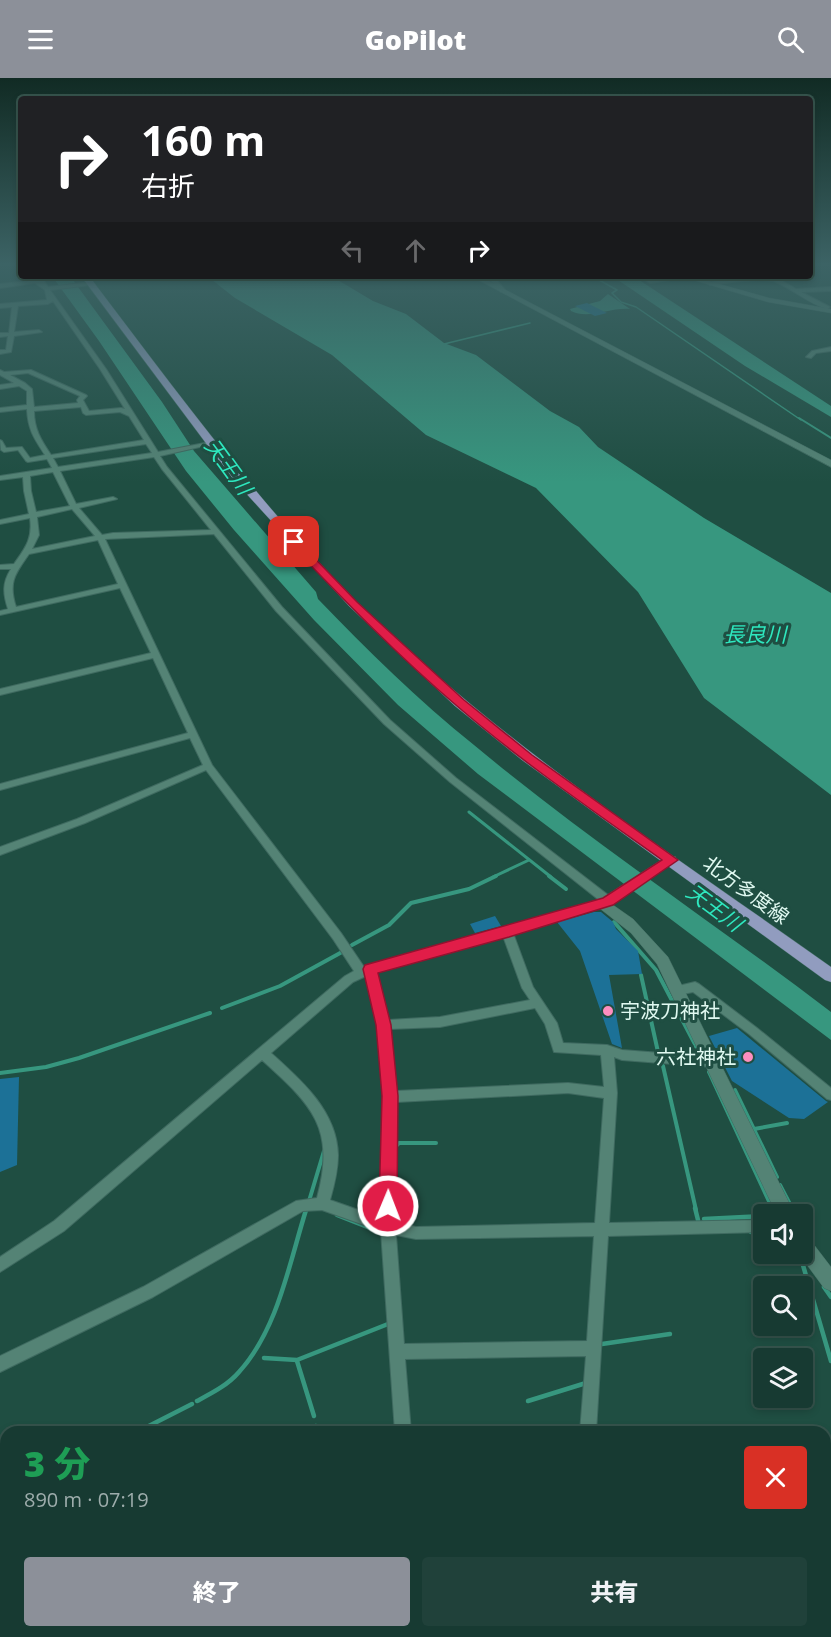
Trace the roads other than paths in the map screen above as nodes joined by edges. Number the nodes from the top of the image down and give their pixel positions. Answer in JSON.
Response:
{"nodes":[{"id":1,"x":9,"y":337,"type":"edge"},
{"id":2,"x":81,"y":337,"type":"edge"},
{"id":3,"x":127,"y":337,"type":"edge"},
{"id":4,"x":590,"y":337,"type":"edge"},
{"id":5,"x":831,"y":349,"type":"edge"},
{"id":6,"x":0,"y":352,"type":"edge"},
{"id":7,"x":809,"y":357,"type":"dead end"},
{"id":8,"x":2,"y":374,"type":"edge"},
{"id":9,"x":23,"y":384,"type":"junction"},
{"id":10,"x":0,"y":387,"type":"edge"},
{"id":11,"x":81,"y":405,"type":"junction"},
{"id":12,"x":31,"y":408,"type":"junction"},
{"id":13,"x":0,"y":410,"type":"edge"},
{"id":14,"x":132,"y":415,"type":"junction"},
{"id":15,"x":0,"y":442,"type":"edge"},
{"id":16,"x":147,"y":442,"type":"junction"},
{"id":17,"x":206,"y":445,"type":"junction"},
{"id":18,"x":159,"y":455,"type":"junction"},
{"id":19,"x":49,"y":456,"type":"junction"},
{"id":20,"x":831,"y":464,"type":"edge"},
{"id":21,"x":56,"y":470,"type":"junction"},
{"id":22,"x":27,"y":475,"type":"junction"},
{"id":23,"x":0,"y":478,"type":"edge"},
{"id":24,"x":113,"y":499,"type":"dead end"},
{"id":25,"x":74,"y":507,"type":"junction"},
{"id":26,"x":33,"y":515,"type":"junction"},
{"id":27,"x":0,"y":522,"type":"edge"},
{"id":28,"x":215,"y":532,"type":"junction"},
{"id":29,"x":100,"y":537,"type":"junction"},
{"id":30,"x":26,"y":552,"type":"junction"},
{"id":31,"x":15,"y":566,"type":"junction"},
{"id":32,"x":0,"y":567,"type":"edge"},
{"id":33,"x":123,"y":585,"type":"junction"},
{"id":34,"x":13,"y":610,"type":"junction"},
{"id":35,"x":0,"y":613,"type":"edge"},
{"id":36,"x":155,"y":655,"type":"junction"},
{"id":37,"x":0,"y":692,"type":"edge"},
{"id":38,"x":192,"y":735,"type":"junction"},
{"id":39,"x":208,"y":766,"type":"junction"},
{"id":40,"x":0,"y":787,"type":"edge"},
{"id":41,"x":0,"y":851,"type":"edge"},
{"id":42,"x":671,"y":860,"type":"junction"},
{"id":43,"x":609,"y":900,"type":"junction"},
{"id":44,"x":507,"y":932,"type":"junction"},
{"id":45,"x":366,"y":971,"type":"junction"},
{"id":46,"x":831,"y":976,"type":"edge"},
{"id":47,"x":678,"y":990,"type":"junction"},
{"id":48,"x":538,"y":1003,"type":"junction"},
{"id":49,"x":383,"y":1025,"type":"junction"},
{"id":50,"x":607,"y":1050,"type":"junction"},
{"id":51,"x":262,"y":1052,"type":"junction"},
{"id":52,"x":713,"y":1062,"type":"junction"},
{"id":53,"x":611,"y":1093,"type":"junction"},
{"id":54,"x":831,"y":1095,"type":"edge"},
{"id":55,"x":390,"y":1096,"type":"junction"},
{"id":56,"x":322,"y":1204,"type":"junction"},
{"id":57,"x":781,"y":1204,"type":"edge"},
{"id":58,"x":753,"y":1226,"type":"edge"},
{"id":59,"x":387,"y":1227,"type":"junction"},
{"id":60,"x":601,"y":1227,"type":"junction"},
{"id":61,"x":813,"y":1258,"type":"edge"},
{"id":62,"x":0,"y":1265,"type":"edge"},
{"id":63,"x":831,"y":1282,"type":"edge"},
{"id":64,"x":593,"y":1348,"type":"junction"},
{"id":65,"x":397,"y":1352,"type":"junction"},
{"id":66,"x":0,"y":1364,"type":"edge"},
{"id":67,"x":403,"y":1426,"type":"edge"},
{"id":68,"x":588,"y":1426,"type":"edge"}],
"edges":[{"from":1,"to":6,"type":"street"},
{"from":2,"to":14,"type":"street"},
{"from":3,"to":17,"type":"main road","name":"北方多度線"},
{"from":4,"to":20,"type":"main road"},
{"from":5,"to":7,"type":"street"},
{"from":8,"to":9,"type":"street"},
{"from":8,"to":11,"type":"street"},
{"from":9,"to":10,"type":"street"},
{"from":9,"to":12,"type":"street"},
{"from":11,"to":12,"type":"street"},
{"from":11,"to":14,"type":"street"},
{"from":12,"to":13,"type":"street"},
{"from":12,"to":19,"type":"street"},
{"from":14,"to":16,"type":"street"},
{"from":15,"to":19,"type":"street"},
{"from":16,"to":18,"type":"street"},
{"from":16,"to":19,"type":"street"},
{"from":17,"to":18,"type":"street"},
{"from":17,"to":42,"type":"main road","name":"北方多度線"},
{"from":18,"to":21,"type":"street"},
{"from":18,"to":28,"type":"street"},
{"from":19,"to":21,"type":"street"},
{"from":21,"to":22,"type":"street"},
{"from":21,"to":25,"type":"street"},
{"from":22,"to":23,"type":"street"},
{"from":22,"to":26,"type":"street"},
{"from":24,"to":25,"type":"street"},
{"from":25,"to":26,"type":"street"},
{"from":25,"to":29,"type":"street"},
{"from":26,"to":27,"type":"street"},
{"from":26,"to":30,"type":"street"},
{"from":28,"to":29,"type":"street"},
{"from":28,"to":43,"type":"street"},
{"from":29,"to":30,"type":"street"},
{"from":29,"to":33,"type":"street"},
{"from":30,"to":31,"type":"street"},
{"from":31,"to":32,"type":"street"},
{"from":31,"to":34,"type":"street"},
{"from":33,"to":34,"type":"street"},
{"from":33,"to":36,"type":"street"},
{"from":34,"to":35,"type":"street"},
{"from":36,"to":37,"type":"street"},
{"from":36,"to":38,"type":"street"},
{"from":38,"to":39,"type":"street"},
{"from":38,"to":40,"type":"street"},
{"from":39,"to":41,"type":"street"},
{"from":39,"to":45,"type":"street"},
{"from":42,"to":43,"type":"street"},
{"from":42,"to":46,"type":"main road","name":"北方多度線"},
{"from":43,"to":44,"type":"street"},
{"from":43,"to":47,"type":"main road"},
{"from":44,"to":45,"type":"street"},
{"from":44,"to":48,"type":"street"},
{"from":45,"to":49,"type":"street"},
{"from":45,"to":51,"type":"street"},
{"from":47,"to":52,"type":"main road"},
{"from":47,"to":54,"type":"street"},
{"from":48,"to":49,"type":"street"},
{"from":48,"to":50,"type":"street"},
{"from":49,"to":55,"type":"street"},
{"from":50,"to":52,"type":"street"},
{"from":50,"to":53,"type":"street"},
{"from":51,"to":56,"type":"street"},
{"from":51,"to":62,"type":"street"},
{"from":52,"to":57,"type":"main road"},
{"from":53,"to":55,"type":"street"},
{"from":53,"to":60,"type":"street"},
{"from":55,"to":59,"type":"street"},
{"from":56,"to":59,"type":"street"},
{"from":56,"to":66,"type":"street"},
{"from":58,"to":60,"type":"street"},
{"from":59,"to":60,"type":"street"},
{"from":59,"to":65,"type":"street"},
{"from":60,"to":64,"type":"street"},
{"from":61,"to":63,"type":"main road"},
{"from":64,"to":65,"type":"street"},
{"from":64,"to":68,"type":"street"},
{"from":65,"to":67,"type":"street"}]}
